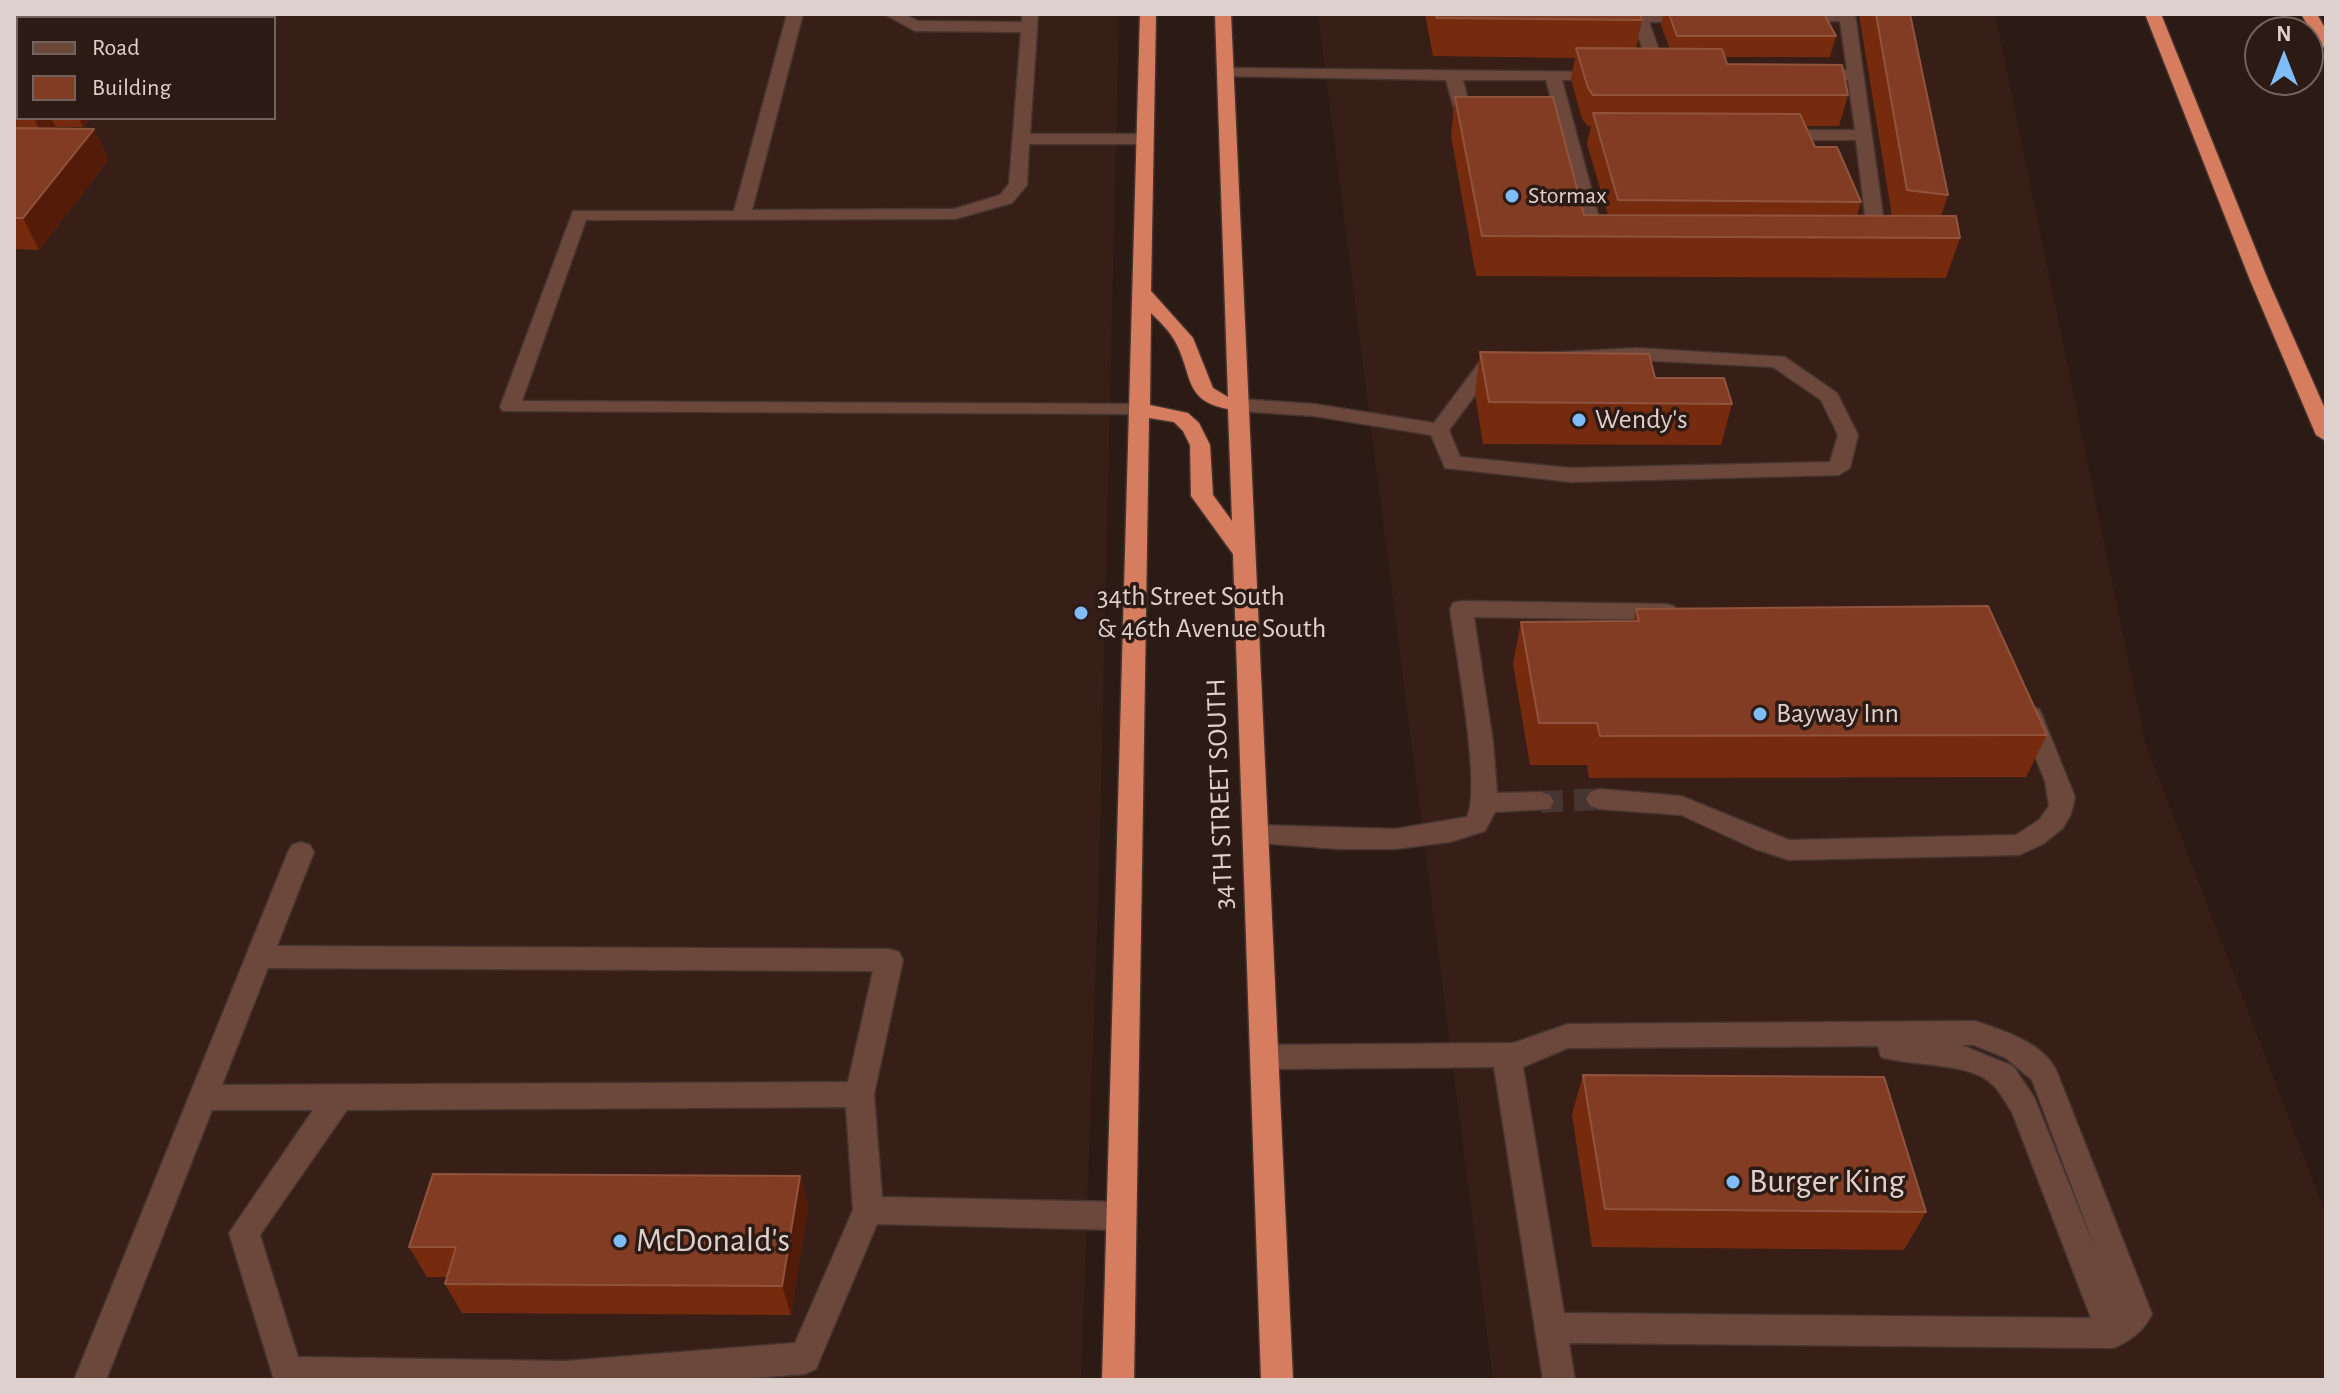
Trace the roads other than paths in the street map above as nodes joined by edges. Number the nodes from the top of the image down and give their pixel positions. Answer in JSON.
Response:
{"nodes":[{"id":1,"x":795,"y":14,"type":"edge"},
{"id":2,"x":892,"y":14,"type":"edge"},
{"id":3,"x":1148,"y":14,"type":"edge"},
{"id":4,"x":1223,"y":14,"type":"edge"},
{"id":5,"x":2153,"y":14,"type":"edge"},
{"id":6,"x":2309,"y":14,"type":"edge"},
{"id":7,"x":1847,"y":15,"type":"edge"},
{"id":8,"x":1639,"y":16,"type":"edge"},
{"id":9,"x":1703,"y":17,"type":"edge"},
{"id":10,"x":1783,"y":17,"type":"edge"},
{"id":11,"x":1029,"y":21,"type":"edge"},
{"id":12,"x":2326,"y":43,"type":"edge"},
{"id":13,"x":1226,"y":73,"type":"junction"},
{"id":14,"x":1453,"y":75,"type":"junction"},
{"id":15,"x":1553,"y":75,"type":"junction"},
{"id":16,"x":1614,"y":75,"type":"edge"},
{"id":17,"x":1660,"y":75,"type":"edge"},
{"id":18,"x":1795,"y":75,"type":"edge"},
{"id":19,"x":1856,"y":75,"type":"junction"},
{"id":20,"x":1466,"y":123,"type":"edge"},
{"id":21,"x":1755,"y":135,"type":"edge"},
{"id":22,"x":1864,"y":135,"type":"junction"},
{"id":23,"x":1021,"y":139,"type":"junction"},
{"id":24,"x":1145,"y":139,"type":"junction"},
{"id":25,"x":742,"y":216,"type":"junction"},
{"id":26,"x":1612,"y":244,"type":"edge"},
{"id":27,"x":1863,"y":244,"type":"edge"},
{"id":28,"x":1141,"y":291,"type":"junction"},
{"id":29,"x":1239,"y":405,"type":"junction"},
{"id":30,"x":1139,"y":410,"type":"junction"},
{"id":31,"x":1439,"y":430,"type":"junction"},
{"id":32,"x":2326,"y":435,"type":"edge"},
{"id":33,"x":1245,"y":554,"type":"junction"},
{"id":34,"x":1682,"y":612,"type":"edge"},
{"id":35,"x":2022,"y":693,"type":"edge"},
{"id":36,"x":1599,"y":799,"type":"tunnel mouth"},
{"id":37,"x":1541,"y":802,"type":"tunnel mouth"},
{"id":38,"x":1484,"y":803,"type":"junction"},
{"id":39,"x":1256,"y":835,"type":"junction"},
{"id":40,"x":301,"y":852,"type":"dead end"},
{"id":41,"x":259,"y":957,"type":"junction"},
{"id":42,"x":1265,"y":1057,"type":"junction"},
{"id":43,"x":1507,"y":1057,"type":"junction"},
{"id":44,"x":860,"y":1094,"type":"junction"},
{"id":45,"x":339,"y":1097,"type":"junction"},
{"id":46,"x":202,"y":1098,"type":"junction"},
{"id":47,"x":868,"y":1210,"type":"junction"},
{"id":48,"x":1121,"y":1216,"type":"junction"},
{"id":49,"x":1551,"y":1328,"type":"junction"},
{"id":50,"x":90,"y":1380,"type":"edge"},
{"id":51,"x":1118,"y":1380,"type":"edge"},
{"id":52,"x":1277,"y":1380,"type":"edge"},
{"id":53,"x":1559,"y":1380,"type":"edge"}],
"edges":[{"from":1,"to":25,"type":"lane"},
{"from":2,"to":11,"type":"lane"},
{"from":3,"to":24,"type":"highway"},
{"from":4,"to":13,"type":"highway","name":"34TH STREET SOUTH"},
{"from":5,"to":32,"type":"highway"},
{"from":6,"to":12,"type":"highway"},
{"from":7,"to":10,"type":"lane"},
{"from":7,"to":19,"type":"lane"},
{"from":8,"to":9,"type":"lane"},
{"from":8,"to":17,"type":"lane"},
{"from":11,"to":23,"type":"lane"},
{"from":13,"to":14,"type":"lane"},
{"from":13,"to":29,"type":"highway","name":"34TH STREET SOUTH"},
{"from":14,"to":15,"type":"lane"},
{"from":14,"to":20,"type":"lane"},
{"from":15,"to":16,"type":"lane"},
{"from":15,"to":26,"type":"lane"},
{"from":18,"to":19,"type":"lane"},
{"from":19,"to":22,"type":"lane"},
{"from":21,"to":22,"type":"lane"},
{"from":22,"to":27,"type":"lane"},
{"from":23,"to":24,"type":"lane"},
{"from":23,"to":25,"type":"lane"},
{"from":24,"to":28,"type":"highway"},
{"from":25,"to":30,"type":"lane"},
{"from":28,"to":29,"type":"highway"},
{"from":28,"to":30,"type":"highway"},
{"from":29,"to":31,"type":"lane"},
{"from":29,"to":33,"type":"highway","name":"34TH STREET SOUTH"},
{"from":30,"to":33,"type":"highway"},
{"from":30,"to":48,"type":"highway"},
{"from":31,"to":31,"type":"lane"},
{"from":33,"to":39,"type":"highway","name":"34TH STREET SOUTH"},
{"from":34,"to":38,"type":"lane"},
{"from":35,"to":36,"type":"lane"},
{"from":37,"to":38,"type":"lane"},
{"from":38,"to":39,"type":"lane"},
{"from":39,"to":42,"type":"highway","name":"34TH STREET SOUTH"},
{"from":40,"to":41,"type":"lane"},
{"from":41,"to":44,"type":"lane"},
{"from":41,"to":46,"type":"lane"},
{"from":42,"to":43,"type":"lane"},
{"from":42,"to":52,"type":"highway","name":"34TH STREET SOUTH"},
{"from":43,"to":49,"type":"lane"},
{"from":43,"to":49,"type":"lane"},
{"from":44,"to":45,"type":"lane"},
{"from":44,"to":47,"type":"lane"},
{"from":45,"to":46,"type":"lane"},
{"from":45,"to":47,"type":"lane"},
{"from":46,"to":50,"type":"lane"},
{"from":47,"to":48,"type":"lane"},
{"from":48,"to":51,"type":"highway"},
{"from":49,"to":53,"type":"lane"}]}
